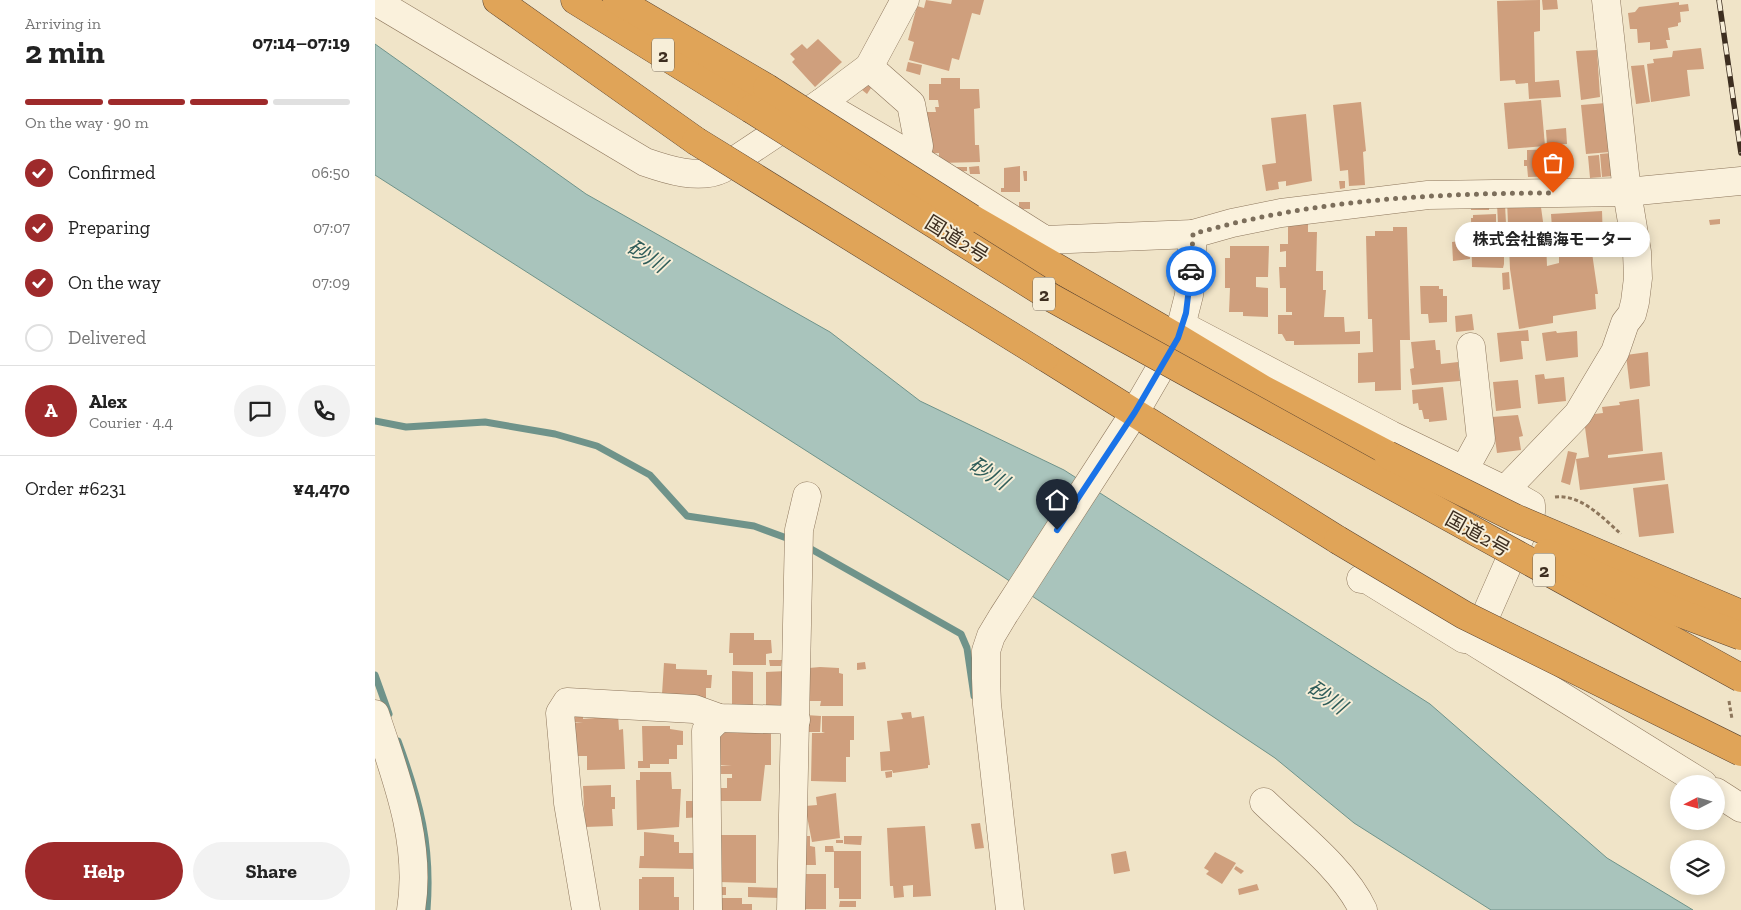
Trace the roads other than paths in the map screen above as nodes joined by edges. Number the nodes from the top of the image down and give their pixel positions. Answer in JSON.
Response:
{"nodes":[{"id":1,"x":375,"y":0,"type":"edge"},
{"id":2,"x":497,"y":0,"type":"edge"},
{"id":3,"x":575,"y":0,"type":"edge"},
{"id":4,"x":617,"y":0,"type":"edge"},
{"id":5,"x":905,"y":0,"type":"edge"},
{"id":6,"x":1606,"y":0,"type":"edge"},
{"id":7,"x":869,"y":67,"type":"junction"},
{"id":8,"x":759,"y":99,"type":"junction"},
{"id":9,"x":821,"y":103,"type":"junction"},
{"id":10,"x":912,"y":156,"type":"junction"},
{"id":11,"x":1741,"y":181,"type":"edge"},
{"id":12,"x":1627,"y":192,"type":"junction"},
{"id":13,"x":1193,"y":234,"type":"junction"},
{"id":14,"x":1181,"y":332,"type":"junction"},
{"id":15,"x":1471,"y":347,"type":"dead end"},
{"id":16,"x":1135,"y":412,"type":"junction"},
{"id":17,"x":1347,"y":462,"type":"junction"},
{"id":18,"x":1464,"y":470,"type":"junction"},
{"id":19,"x":1505,"y":490,"type":"junction"},
{"id":20,"x":807,"y":496,"type":"dead end"},
{"id":21,"x":1361,"y":579,"type":"dead end"},
{"id":22,"x":1677,"y":612,"type":"junction"},
{"id":23,"x":1741,"y":614,"type":"edge"},
{"id":24,"x":1741,"y":636,"type":"edge"},
{"id":25,"x":1471,"y":640,"type":"junction"},
{"id":26,"x":1741,"y":644,"type":"edge"},
{"id":27,"x":1741,"y":678,"type":"edge"},
{"id":28,"x":375,"y":714,"type":"edge"},
{"id":29,"x":719,"y":718,"type":"junction"},
{"id":30,"x":796,"y":720,"type":"junction"},
{"id":31,"x":1741,"y":752,"type":"edge"},
{"id":32,"x":1688,"y":775,"type":"edge"},
{"id":33,"x":1725,"y":798,"type":"edge"},
{"id":34,"x":1264,"y":802,"type":"dead end"},
{"id":35,"x":1741,"y":808,"type":"edge"},
{"id":36,"x":411,"y":910,"type":"edge"},
{"id":37,"x":586,"y":910,"type":"edge"},
{"id":38,"x":708,"y":910,"type":"edge"},
{"id":39,"x":791,"y":910,"type":"edge"},
{"id":40,"x":1010,"y":910,"type":"edge"},
{"id":41,"x":1363,"y":910,"type":"edge"}],
"edges":[{"from":1,"to":9,"type":"street"},
{"from":2,"to":16,"type":"highway","bridge":true},
{"from":3,"to":8,"type":"highway","name":"国道2号","number":"2"},
{"from":4,"to":8,"type":"highway"},
{"from":5,"to":7,"type":"street"},
{"from":6,"to":12,"type":"street"},
{"from":7,"to":9,"type":"street"},
{"from":7,"to":10,"type":"street"},
{"from":8,"to":14,"type":"highway","bridge":true},
{"from":8,"to":17,"type":"highway","name":"国道2号","number":"2","bridge":true},
{"from":9,"to":10,"type":"street"},
{"from":10,"to":13,"type":"street"},
{"from":11,"to":12,"type":"street"},
{"from":12,"to":13,"type":"street"},
{"from":12,"to":19,"type":"street"},
{"from":13,"to":14,"type":"street"},
{"from":14,"to":16,"type":"street"},
{"from":14,"to":18,"type":"street"},
{"from":14,"to":23,"type":"highway","bridge":true},
{"from":15,"to":18,"type":"street"},
{"from":16,"to":31,"type":"highway","bridge":true},
{"from":16,"to":40,"type":"street"},
{"from":17,"to":22,"type":"highway","name":"国道2号","number":"2","bridge":true},
{"from":17,"to":27,"type":"highway","name":"国道2号","number":"2","bridge":true},
{"from":18,"to":19,"type":"street"},
{"from":19,"to":25,"type":"street"},
{"from":20,"to":30,"type":"street"},
{"from":21,"to":25,"type":"street"},
{"from":22,"to":24,"type":"highway","name":"国道2号","number":"2","bridge":true},
{"from":22,"to":26,"type":"highway","bridge":true},
{"from":25,"to":32,"type":"street"},
{"from":28,"to":36,"type":"street"},
{"from":29,"to":30,"type":"street"},
{"from":29,"to":37,"type":"street"},
{"from":29,"to":38,"type":"street"},
{"from":30,"to":39,"type":"street"},
{"from":33,"to":35,"type":"street"},
{"from":34,"to":41,"type":"street"}]}
